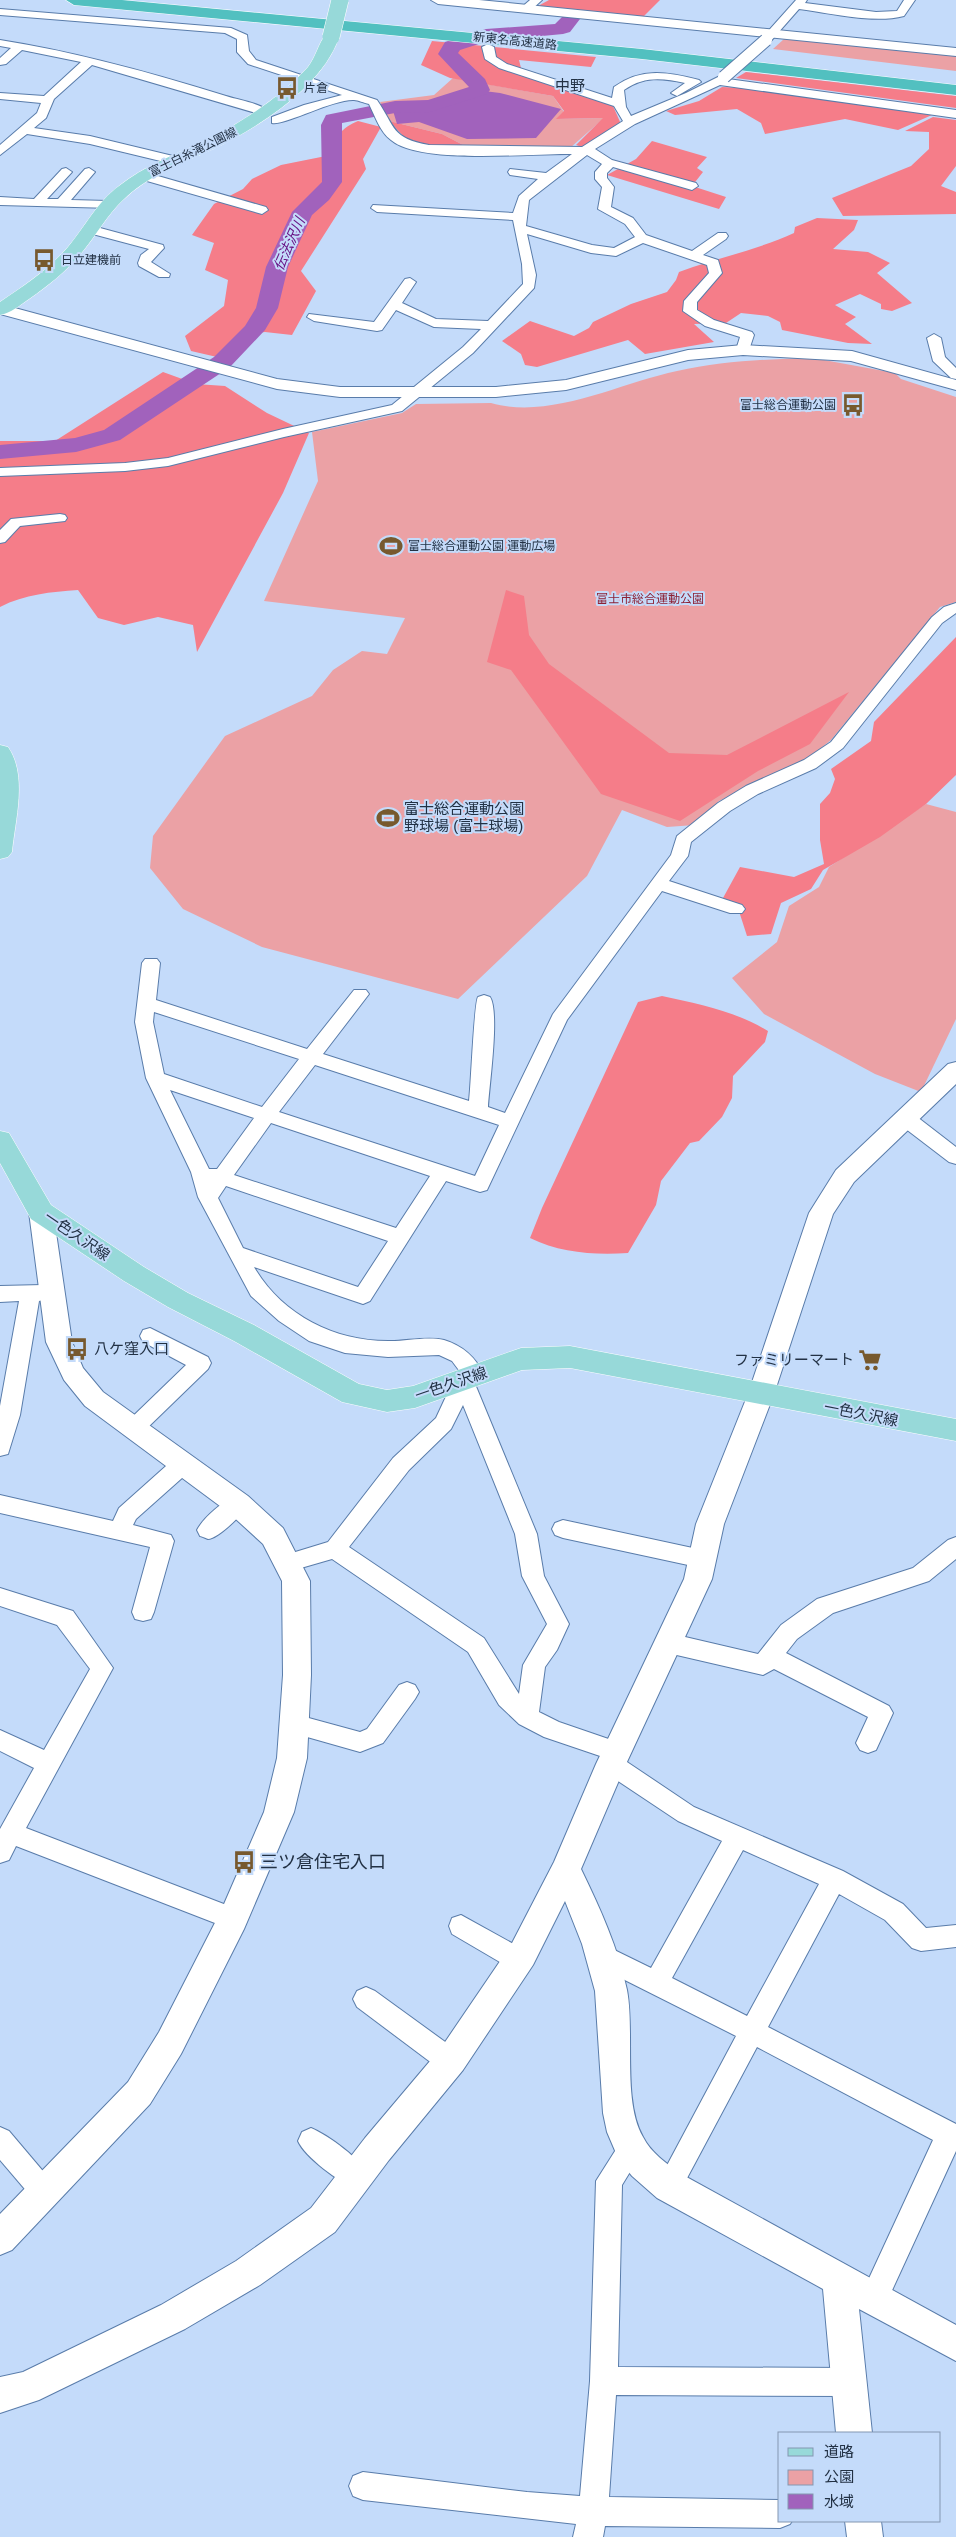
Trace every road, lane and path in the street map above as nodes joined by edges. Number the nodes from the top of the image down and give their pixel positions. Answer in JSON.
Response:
{"nodes":[{"id":1,"x":74,"y":0,"type":"edge"},
{"id":2,"x":208,"y":0,"type":"edge"},
{"id":3,"x":340,"y":0,"type":"edge"},
{"id":4,"x":438,"y":0,"type":"edge"},
{"id":5,"x":910,"y":0,"type":"edge"},
{"id":6,"x":800,"y":3,"type":"edge"},
{"id":7,"x":532,"y":4,"type":"edge"},
{"id":8,"x":0,"y":12,"type":"edge"},
{"id":9,"x":769,"y":38,"type":"junction"},
{"id":10,"x":0,"y":43,"type":"edge"},
{"id":11,"x":588,"y":43,"type":"junction"},
{"id":12,"x":20,"y":46,"type":"junction"},
{"id":13,"x":488,"y":47,"type":"dead end"},
{"id":14,"x":956,"y":52,"type":"edge"},
{"id":15,"x":89,"y":61,"type":"junction"},
{"id":16,"x":2,"y":62,"type":"dead end"},
{"id":17,"x":956,"y":78,"type":"edge"},
{"id":18,"x":721,"y":79,"type":"junction"},
{"id":19,"x":304,"y":80,"type":"junction"},
{"id":20,"x":956,"y":90,"type":"edge"},
{"id":21,"x":0,"y":96,"type":"edge"},
{"id":22,"x":356,"y":96,"type":"junction"},
{"id":23,"x":670,"y":97,"type":"dead end"},
{"id":24,"x":48,"y":100,"type":"junction"},
{"id":25,"x":618,"y":104,"type":"junction"},
{"id":26,"x":956,"y":114,"type":"edge"},
{"id":27,"x":269,"y":116,"type":"junction"},
{"id":28,"x":630,"y":122,"type":"junction"},
{"id":29,"x":6,"y":130,"type":"dead end"},
{"id":30,"x":21,"y":132,"type":"junction"},
{"id":31,"x":0,"y":151,"type":"edge"},
{"id":32,"x":588,"y":151,"type":"junction"},
{"id":33,"x":173,"y":160,"type":"junction"},
{"id":34,"x":607,"y":162,"type":"junction"},
{"id":35,"x":657,"y":165,"type":"dead end"},
{"id":36,"x":66,"y":172,"type":"dead end"},
{"id":37,"x":89,"y":172,"type":"dead end"},
{"id":38,"x":514,"y":172,"type":"dead end"},
{"id":39,"x":647,"y":174,"type":"junction"},
{"id":40,"x":144,"y":176,"type":"junction"},
{"id":41,"x":548,"y":177,"type":"junction"},
{"id":42,"x":692,"y":186,"type":"dead end"},
{"id":43,"x":0,"y":201,"type":"edge"},
{"id":44,"x":38,"y":201,"type":"junction"},
{"id":45,"x":62,"y":202,"type":"junction"},
{"id":46,"x":108,"y":205,"type":"junction"},
{"id":47,"x":377,"y":208,"type":"dead end"},
{"id":48,"x":262,"y":210,"type":"dead end"},
{"id":49,"x":520,"y":222,"type":"junction"},
{"id":50,"x":89,"y":230,"type":"junction"},
{"id":51,"x":722,"y":236,"type":"dead end"},
{"id":52,"x":642,"y":238,"type":"junction"},
{"id":53,"x":694,"y":256,"type":"junction"},
{"id":54,"x":164,"y":274,"type":"dead end"},
{"id":55,"x":410,"y":282,"type":"dead end"},
{"id":56,"x":394,"y":304,"type":"junction"},
{"id":57,"x":0,"y":309,"type":"edge"},
{"id":58,"x":314,"y":317,"type":"dead end"},
{"id":59,"x":492,"y":326,"type":"junction"},
{"id":60,"x":934,"y":338,"type":"dead end"},
{"id":61,"x":743,"y":350,"type":"junction"},
{"id":62,"x":956,"y":375,"type":"edge"},
{"id":63,"x":956,"y":385,"type":"edge"},
{"id":64,"x":415,"y":393,"type":"junction"},
{"id":65,"x":0,"y":472,"type":"edge"},
{"id":66,"x":60,"y":518,"type":"dead end"},
{"id":67,"x":0,"y":539,"type":"edge"},
{"id":68,"x":956,"y":608,"type":"edge"},
{"id":69,"x":2,"y":766,"type":"edge"},
{"id":70,"x":0,"y":852,"type":"edge"},
{"id":71,"x":659,"y":884,"type":"junction"},
{"id":72,"x":736,"y":909,"type":"dead end"},
{"id":73,"x":151,"y":962,"type":"dead end"},
{"id":74,"x":360,"y":994,"type":"dead end"},
{"id":75,"x":484,"y":1002,"type":"dead end"},
{"id":76,"x":146,"y":1003,"type":"junction"},
{"id":77,"x":312,"y":1057,"type":"junction"},
{"id":78,"x":956,"y":1070,"type":"edge"},
{"id":79,"x":155,"y":1078,"type":"junction"},
{"id":80,"x":478,"y":1111,"type":"junction"},
{"id":81,"x":267,"y":1114,"type":"junction"},
{"id":82,"x":905,"y":1118,"type":"junction"},
{"id":83,"x":509,"y":1120,"type":"junction"},
{"id":84,"x":0,"y":1140,"type":"edge"},
{"id":85,"x":956,"y":1156,"type":"edge"},
{"id":86,"x":201,"y":1172,"type":"junction"},
{"id":87,"x":442,"y":1172,"type":"junction"},
{"id":88,"x":224,"y":1177,"type":"junction"},
{"id":89,"x":208,"y":1197,"type":"junction"},
{"id":90,"x":41,"y":1212,"type":"junction"},
{"id":91,"x":399,"y":1237,"type":"junction"},
{"id":92,"x":236,"y":1253,"type":"junction"},
{"id":93,"x":41,"y":1293,"type":"junction"},
{"id":94,"x":0,"y":1294,"type":"edge"},
{"id":95,"x":150,"y":1336,"type":"dead end"},
{"id":96,"x":469,"y":1378,"type":"junction"},
{"id":97,"x":761,"y":1394,"type":"junction"},
{"id":98,"x":135,"y":1427,"type":"junction"},
{"id":99,"x":956,"y":1430,"type":"edge"},
{"id":100,"x":0,"y":1448,"type":"edge"},
{"id":101,"x":183,"y":1464,"type":"junction"},
{"id":102,"x":0,"y":1504,"type":"edge"},
{"id":103,"x":238,"y":1504,"type":"junction"},
{"id":104,"x":563,"y":1529,"type":"dead end"},
{"id":105,"x":208,"y":1530,"type":"dead end"},
{"id":106,"x":120,"y":1532,"type":"junction"},
{"id":107,"x":956,"y":1546,"type":"edge"},
{"id":108,"x":335,"y":1549,"type":"junction"},
{"id":109,"x":702,"y":1559,"type":"junction"},
{"id":110,"x":287,"y":1563,"type":"junction"},
{"id":111,"x":0,"y":1597,"type":"edge"},
{"id":112,"x":143,"y":1612,"type":"dead end"},
{"id":113,"x":668,"y":1643,"type":"junction"},
{"id":114,"x":771,"y":1656,"type":"junction"},
{"id":115,"x":407,"y":1692,"type":"dead end"},
{"id":116,"x":528,"y":1717,"type":"junction"},
{"id":117,"x":294,"y":1724,"type":"junction"},
{"id":118,"x":3,"y":1736,"type":"edge"},
{"id":119,"x":868,"y":1743,"type":"dead end"},
{"id":120,"x":614,"y":1758,"type":"junction"},
{"id":121,"x":48,"y":1763,"type":"junction"},
{"id":122,"x":738,"y":1836,"type":"junction"},
{"id":123,"x":5,"y":1842,"type":"edge"},
{"id":124,"x":566,"y":1869,"type":"junction"},
{"id":125,"x":834,"y":1879,"type":"junction"},
{"id":126,"x":233,"y":1919,"type":"junction"},
{"id":127,"x":461,"y":1926,"type":"dead end"},
{"id":128,"x":956,"y":1936,"type":"edge"},
{"id":129,"x":602,"y":1956,"type":"junction"},
{"id":130,"x":519,"y":1960,"type":"junction"},
{"id":131,"x":657,"y":1982,"type":"junction"},
{"id":132,"x":366,"y":1999,"type":"dead end"},
{"id":133,"x":752,"y":2031,"type":"junction"},
{"id":134,"x":450,"y":2061,"type":"junction"},
{"id":135,"x":953,"y":2137,"type":"edge"},
{"id":136,"x":0,"y":2140,"type":"edge"},
{"id":137,"x":310,"y":2141,"type":"dead end"},
{"id":138,"x":631,"y":2149,"type":"junction"},
{"id":139,"x":356,"y":2176,"type":"junction"},
{"id":140,"x":669,"y":2186,"type":"junction"},
{"id":141,"x":44,"y":2192,"type":"junction"},
{"id":142,"x":0,"y":2237,"type":"edge"},
{"id":143,"x":839,"y":2281,"type":"junction"},
{"id":144,"x":873,"y":2300,"type":"junction"},
{"id":145,"x":956,"y":2344,"type":"edge"},
{"id":146,"x":604,"y":2381,"type":"junction"},
{"id":147,"x":849,"y":2382,"type":"junction"},
{"id":148,"x":0,"y":2395,"type":"edge"},
{"id":149,"x":854,"y":2432,"type":"edge"},
{"id":150,"x":363,"y":2486,"type":"dead end"},
{"id":151,"x":778,"y":2514,"type":"edge"},
{"id":152,"x":863,"y":2522,"type":"edge"},
{"id":153,"x":590,"y":2524,"type":"edge"},
{"id":154,"x":864,"y":2537,"type":"edge"}],
"edges":[{"from":1,"to":11,"type":"highway","name":"新東名高速道路"},
{"from":2,"to":11,"type":"highway","name":"新東名高速道路"},
{"from":3,"to":19,"type":"main road","name":"富士白糸滝公園線","bridge":true},
{"from":4,"to":7,"type":"street"},
{"from":5,"to":6,"type":"street"},
{"from":6,"to":9,"type":"street"},
{"from":7,"to":9,"type":"street"},
{"from":8,"to":19,"type":"street"},
{"from":9,"to":14,"type":"street"},
{"from":9,"to":18,"type":"street","bridge":true},
{"from":10,"to":12,"type":"street"},
{"from":11,"to":17,"type":"highway","name":"新東名高速道路"},
{"from":11,"to":20,"type":"highway","name":"新東名高速道路"},
{"from":12,"to":15,"type":"street"},
{"from":12,"to":16,"type":"street"},
{"from":13,"to":25,"type":"street"},
{"from":15,"to":24,"type":"street"},
{"from":15,"to":27,"type":"street"},
{"from":18,"to":26,"type":"street"},
{"from":18,"to":28,"type":"street"},
{"from":19,"to":22,"type":"street"},
{"from":19,"to":27,"type":"main road","name":"富士白糸滝公園線"},
{"from":21,"to":24,"type":"street"},
{"from":22,"to":27,"type":"street"},
{"from":22,"to":32,"type":"street"},
{"from":23,"to":25,"type":"street"},
{"from":24,"to":30,"type":"street"},
{"from":25,"to":28,"type":"street"},
{"from":27,"to":33,"type":"main road","name":"富士白糸滝公園線"},
{"from":28,"to":32,"type":"street"},
{"from":29,"to":30,"type":"street"},
{"from":30,"to":31,"type":"street"},
{"from":30,"to":33,"type":"street"},
{"from":32,"to":34,"type":"street"},
{"from":32,"to":41,"type":"street"},
{"from":33,"to":40,"type":"main road","name":"富士白糸滝公園線"},
{"from":34,"to":39,"type":"street"},
{"from":34,"to":52,"type":"street"},
{"from":35,"to":39,"type":"street"},
{"from":36,"to":44,"type":"street"},
{"from":37,"to":45,"type":"street"},
{"from":38,"to":41,"type":"street"},
{"from":39,"to":42,"type":"street"},
{"from":40,"to":46,"type":"main road","name":"富士白糸滝公園線"},
{"from":40,"to":48,"type":"street"},
{"from":41,"to":49,"type":"street"},
{"from":43,"to":44,"type":"street"},
{"from":44,"to":45,"type":"street"},
{"from":45,"to":46,"type":"street"},
{"from":46,"to":50,"type":"main road","name":"富士白糸滝公園線"},
{"from":47,"to":49,"type":"street"},
{"from":49,"to":52,"type":"street"},
{"from":49,"to":59,"type":"street"},
{"from":50,"to":54,"type":"street"},
{"from":50,"to":57,"type":"main road","name":"富士白糸滝公園線"},
{"from":51,"to":53,"type":"street"},
{"from":52,"to":53,"type":"street"},
{"from":53,"to":61,"type":"street"},
{"from":55,"to":56,"type":"street"},
{"from":56,"to":58,"type":"street"},
{"from":56,"to":59,"type":"street"},
{"from":57,"to":64,"type":"street"},
{"from":59,"to":64,"type":"street"},
{"from":60,"to":62,"type":"street"},
{"from":61,"to":63,"type":"street"},
{"from":61,"to":64,"type":"street"},
{"from":64,"to":65,"type":"street"},
{"from":66,"to":67,"type":"street"},
{"from":68,"to":71,"type":"street"},
{"from":69,"to":70,"type":"main road"},
{"from":71,"to":72,"type":"street"},
{"from":71,"to":83,"type":"street"},
{"from":73,"to":76,"type":"street"},
{"from":74,"to":77,"type":"street"},
{"from":75,"to":80,"type":"street"},
{"from":76,"to":77,"type":"street"},
{"from":76,"to":79,"type":"street"},
{"from":77,"to":80,"type":"street"},
{"from":77,"to":81,"type":"street"},
{"from":78,"to":82,"type":"street"},
{"from":79,"to":81,"type":"street"},
{"from":79,"to":86,"type":"street"},
{"from":80,"to":83,"type":"street"},
{"from":81,"to":87,"type":"street"},
{"from":81,"to":88,"type":"street"},
{"from":82,"to":85,"type":"street"},
{"from":82,"to":97,"type":"street"},
{"from":83,"to":87,"type":"street"},
{"from":84,"to":90,"type":"main road","name":"一色久沢線"},
{"from":86,"to":88,"type":"street"},
{"from":86,"to":89,"type":"street"},
{"from":87,"to":91,"type":"street"},
{"from":88,"to":89,"type":"street"},
{"from":88,"to":91,"type":"street"},
{"from":89,"to":92,"type":"street"},
{"from":90,"to":93,"type":"street"},
{"from":90,"to":96,"type":"main road","name":"一色久沢線"},
{"from":91,"to":92,"type":"street"},
{"from":92,"to":96,"type":"street"},
{"from":93,"to":94,"type":"street"},
{"from":93,"to":98,"type":"street"},
{"from":93,"to":100,"type":"street"},
{"from":95,"to":98,"type":"street"},
{"from":96,"to":97,"type":"main road","name":"一色久沢線"},
{"from":96,"to":108,"type":"street"},
{"from":96,"to":116,"type":"street"},
{"from":97,"to":99,"type":"main road","name":"一色久沢線"},
{"from":97,"to":109,"type":"street"},
{"from":98,"to":101,"type":"street"},
{"from":101,"to":103,"type":"street"},
{"from":101,"to":106,"type":"street"},
{"from":102,"to":106,"type":"street"},
{"from":103,"to":105,"type":"street"},
{"from":103,"to":110,"type":"street"},
{"from":104,"to":109,"type":"street"},
{"from":106,"to":112,"type":"street"},
{"from":107,"to":114,"type":"street"},
{"from":108,"to":110,"type":"street"},
{"from":108,"to":116,"type":"street"},
{"from":109,"to":113,"type":"street"},
{"from":110,"to":117,"type":"street"},
{"from":111,"to":121,"type":"street"},
{"from":113,"to":114,"type":"street"},
{"from":113,"to":120,"type":"street"},
{"from":114,"to":119,"type":"street"},
{"from":115,"to":117,"type":"street"},
{"from":116,"to":120,"type":"street"},
{"from":117,"to":126,"type":"street"},
{"from":118,"to":121,"type":"street"},
{"from":120,"to":122,"type":"street"},
{"from":120,"to":124,"type":"street"},
{"from":121,"to":123,"type":"street"},
{"from":122,"to":125,"type":"street"},
{"from":122,"to":131,"type":"street"},
{"from":123,"to":126,"type":"street"},
{"from":124,"to":129,"type":"street"},
{"from":124,"to":130,"type":"street"},
{"from":125,"to":128,"type":"street"},
{"from":125,"to":133,"type":"street"},
{"from":126,"to":141,"type":"street"},
{"from":127,"to":130,"type":"street"},
{"from":129,"to":131,"type":"street"},
{"from":129,"to":138,"type":"street"},
{"from":130,"to":134,"type":"street"},
{"from":131,"to":133,"type":"street"},
{"from":132,"to":134,"type":"street"},
{"from":133,"to":135,"type":"street"},
{"from":133,"to":140,"type":"street"},
{"from":134,"to":139,"type":"street"},
{"from":135,"to":144,"type":"street"},
{"from":136,"to":141,"type":"street"},
{"from":137,"to":139,"type":"street"},
{"from":138,"to":140,"type":"street"},
{"from":138,"to":146,"type":"street"},
{"from":139,"to":148,"type":"street"},
{"from":140,"to":143,"type":"street"},
{"from":141,"to":142,"type":"street"},
{"from":143,"to":144,"type":"street"},
{"from":143,"to":147,"type":"street"},
{"from":144,"to":145,"type":"street"},
{"from":146,"to":147,"type":"street"},
{"from":146,"to":153,"type":"street"},
{"from":147,"to":149,"type":"street"},
{"from":150,"to":153,"type":"street"},
{"from":151,"to":153,"type":"street"},
{"from":152,"to":154,"type":"street"}]}
